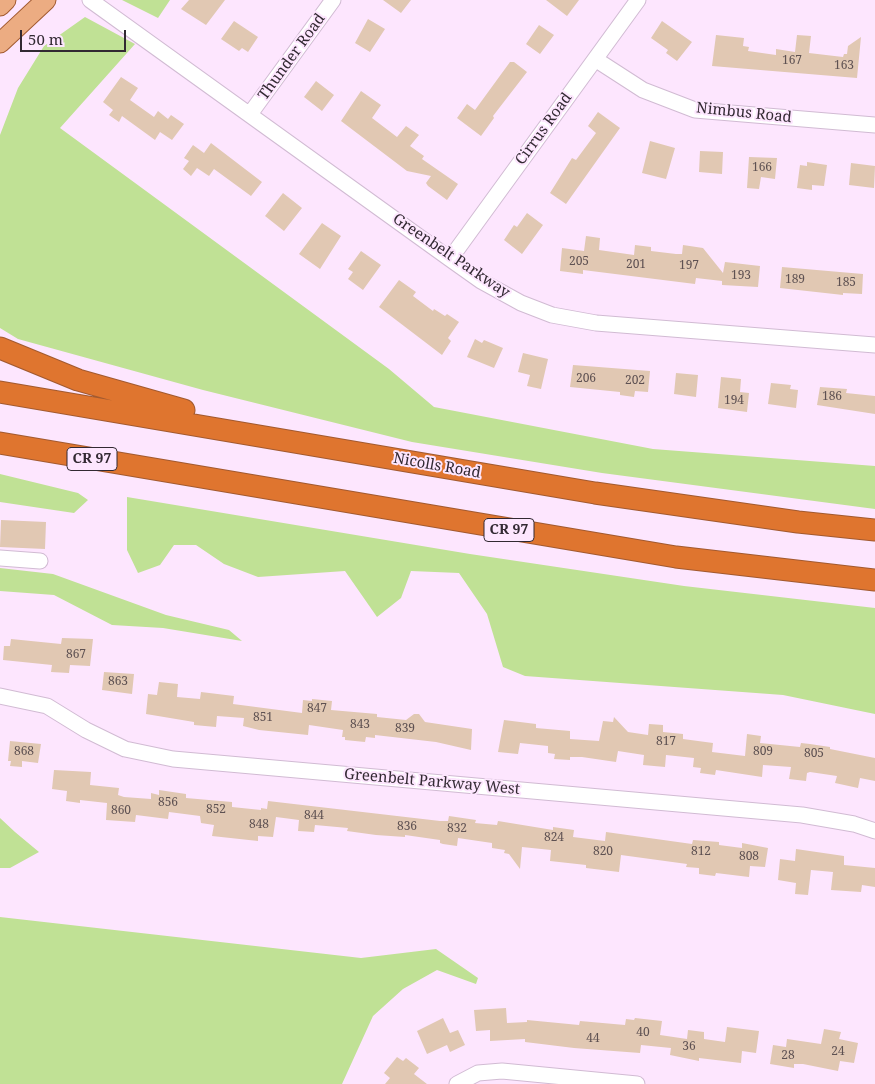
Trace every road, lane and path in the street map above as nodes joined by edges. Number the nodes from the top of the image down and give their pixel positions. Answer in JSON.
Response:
{"nodes":[{"id":1,"x":6,"y":0,"type":"edge"},
{"id":2,"x":46,"y":0,"type":"edge"},
{"id":3,"x":90,"y":0,"type":"edge"},
{"id":4,"x":333,"y":0,"type":"edge"},
{"id":5,"x":638,"y":0,"type":"edge"},
{"id":6,"x":0,"y":6,"type":"edge"},
{"id":7,"x":0,"y":43,"type":"edge"},
{"id":8,"x":595,"y":59,"type":"junction"},
{"id":9,"x":250,"y":114,"type":"junction"},
{"id":10,"x":875,"y":125,"type":"edge"},
{"id":11,"x":450,"y":259,"type":"junction"},
{"id":12,"x":875,"y":345,"type":"edge"},
{"id":13,"x":0,"y":348,"type":"edge"},
{"id":14,"x":0,"y":392,"type":"edge"},
{"id":15,"x":0,"y":443,"type":"edge"},
{"id":16,"x":0,"y":448,"type":"edge"},
{"id":17,"x":38,"y":450,"type":"junction"},
{"id":18,"x":374,"y":455,"type":"junction"},
{"id":19,"x":875,"y":530,"type":"edge"},
{"id":20,"x":0,"y":558,"type":"edge"},
{"id":21,"x":40,"y":561,"type":"dead end"},
{"id":22,"x":875,"y":580,"type":"edge"},
{"id":23,"x":0,"y":696,"type":"edge"},
{"id":24,"x":875,"y":831,"type":"edge"},
{"id":25,"x":457,"y":1084,"type":"edge"},
{"id":26,"x":636,"y":1084,"type":"edge"}],
"edges":[{"from":1,"to":6,"type":"main road"},
{"from":2,"to":7,"type":"main road"},
{"from":3,"to":9,"type":"street","name":"Greenbelt Parkway"},
{"from":4,"to":9,"type":"street","name":"Thunder Road"},
{"from":5,"to":8,"type":"street","name":"Cirrus Road"},
{"from":8,"to":10,"type":"street","name":"Nimbus Road"},
{"from":8,"to":11,"type":"street","name":"Cirrus Road"},
{"from":9,"to":11,"type":"street","name":"Greenbelt Parkway"},
{"from":11,"to":12,"type":"street","name":"Greenbelt Parkway"},
{"from":13,"to":18,"type":"highway"},
{"from":14,"to":18,"type":"highway","name":"Nicolls Road"},
{"from":15,"to":17,"type":"highway","number":"CR 97"},
{"from":16,"to":17,"type":"highway"},
{"from":17,"to":22,"type":"highway","number":"CR 97"},
{"from":18,"to":19,"type":"highway","name":"Nicolls Road"},
{"from":20,"to":21,"type":"street"},
{"from":23,"to":24,"type":"street","name":"Greenbelt Parkway West"},
{"from":25,"to":26,"type":"street"}]}
